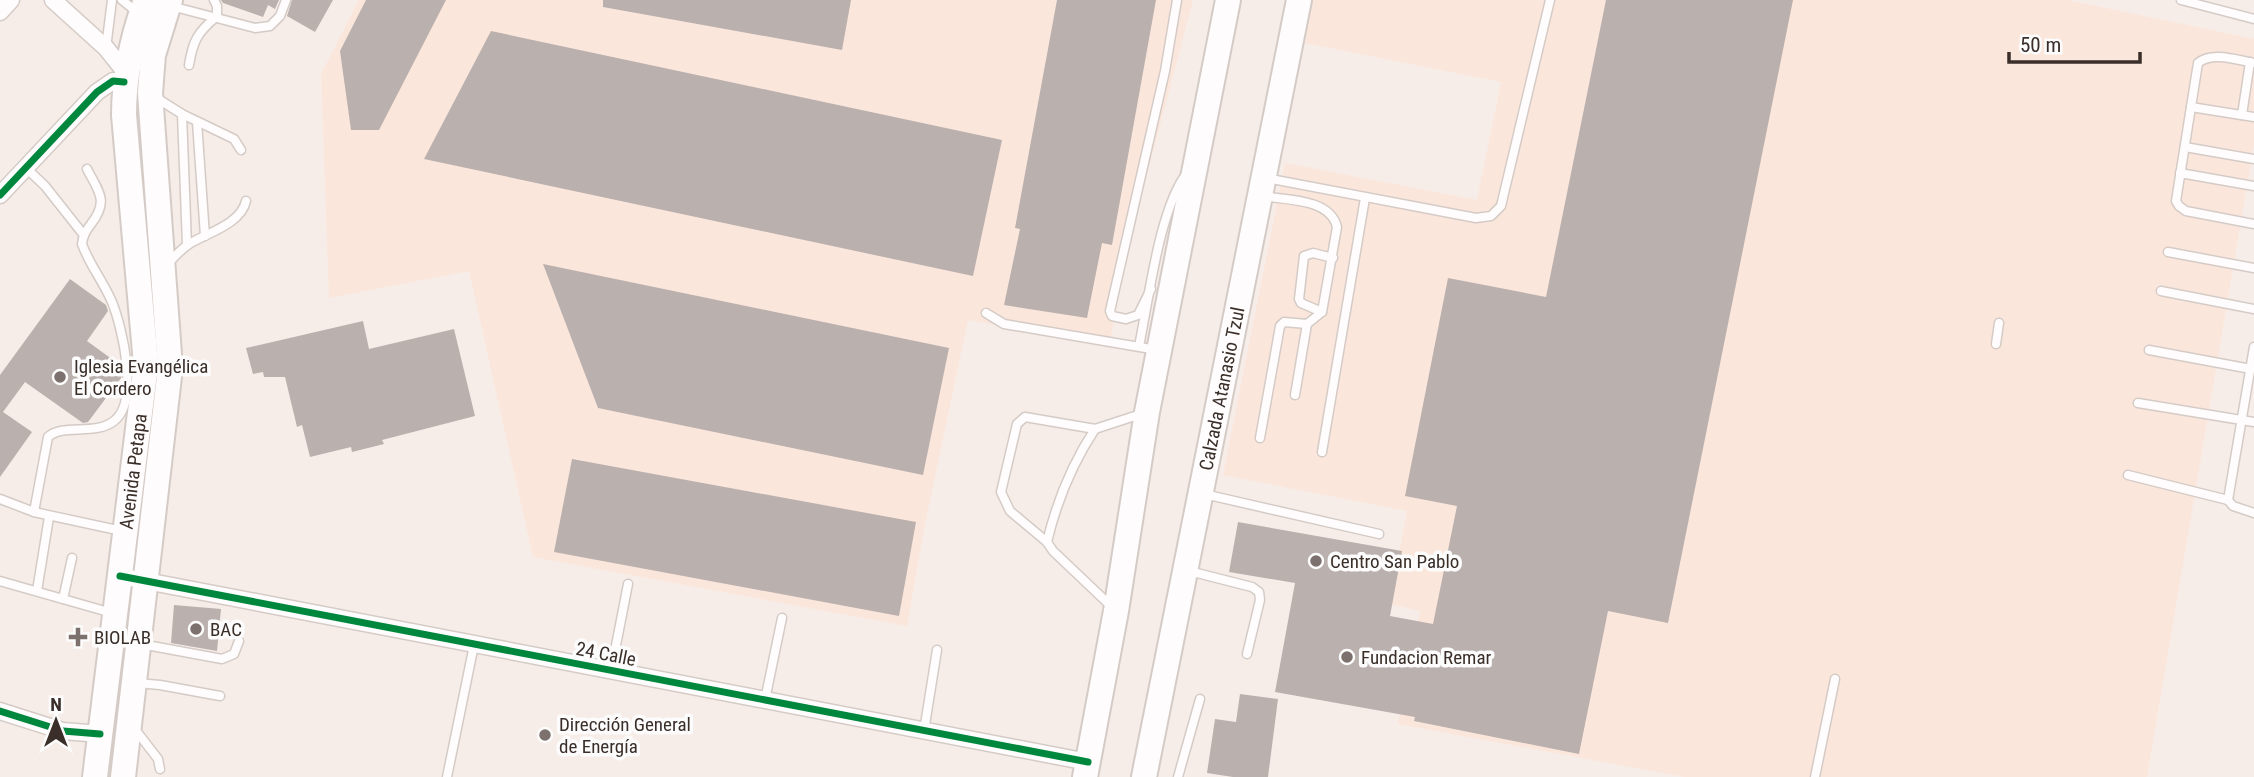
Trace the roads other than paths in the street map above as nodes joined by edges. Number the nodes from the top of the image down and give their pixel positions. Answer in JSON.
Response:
{"nodes":[{"id":1,"x":11,"y":0,"type":"edge"},
{"id":2,"x":53,"y":0,"type":"edge"},
{"id":3,"x":113,"y":0,"type":"edge"},
{"id":4,"x":214,"y":0,"type":"edge"},
{"id":5,"x":286,"y":0,"type":"edge"},
{"id":6,"x":1177,"y":0,"type":"edge"},
{"id":7,"x":1228,"y":0,"type":"edge"},
{"id":8,"x":1299,"y":0,"type":"edge"},
{"id":9,"x":1550,"y":0,"type":"edge"},
{"id":10,"x":2180,"y":0,"type":"edge"},
{"id":11,"x":150,"y":4,"type":"edge"},
{"id":12,"x":0,"y":12,"type":"edge"},
{"id":13,"x":217,"y":16,"type":"junction"},
{"id":14,"x":2254,"y":19,"type":"edge"},
{"id":15,"x":106,"y":48,"type":"junction"},
{"id":16,"x":2252,"y":63,"type":"edge"},
{"id":17,"x":189,"y":65,"type":"dead end"},
{"id":18,"x":125,"y":77,"type":"junction"},
{"id":19,"x":150,"y":93,"type":"junction"},
{"id":20,"x":2191,"y":107,"type":"junction"},
{"id":21,"x":182,"y":114,"type":"junction"},
{"id":22,"x":2242,"y":115,"type":"junction"},
{"id":23,"x":2254,"y":117,"type":"edge"},
{"id":24,"x":197,"y":122,"type":"junction"},
{"id":25,"x":2185,"y":147,"type":"junction"},
{"id":26,"x":241,"y":150,"type":"dead end"},
{"id":27,"x":2254,"y":159,"type":"edge"},
{"id":28,"x":1195,"y":162,"type":"junction"},
{"id":29,"x":26,"y":168,"type":"junction"},
{"id":30,"x":87,"y":169,"type":"dead end"},
{"id":31,"x":2180,"y":173,"type":"junction"},
{"id":32,"x":2254,"y":186,"type":"edge"},
{"id":33,"x":1261,"y":187,"type":"junction"},
{"id":34,"x":0,"y":195,"type":"edge"},
{"id":35,"x":1365,"y":198,"type":"junction"},
{"id":36,"x":246,"y":201,"type":"dead end"},
{"id":37,"x":2254,"y":224,"type":"edge"},
{"id":38,"x":83,"y":234,"type":"junction"},
{"id":39,"x":205,"y":236,"type":"junction"},
{"id":40,"x":187,"y":245,"type":"junction"},
{"id":41,"x":2168,"y":252,"type":"dead end"},
{"id":42,"x":1333,"y":258,"type":"junction"},
{"id":43,"x":163,"y":267,"type":"junction"},
{"id":44,"x":2254,"y":268,"type":"edge"},
{"id":45,"x":1151,"y":289,"type":"junction"},
{"id":46,"x":2161,"y":291,"type":"dead end"},
{"id":47,"x":2254,"y":309,"type":"edge"},
{"id":48,"x":1322,"y":312,"type":"junction"},
{"id":49,"x":986,"y":313,"type":"dead end"},
{"id":50,"x":1998,"y":323,"type":"dead end"},
{"id":51,"x":1307,"y":324,"type":"junction"},
{"id":52,"x":1996,"y":344,"type":"dead end"},
{"id":53,"x":2254,"y":347,"type":"edge"},
{"id":54,"x":1149,"y":348,"type":"junction"},
{"id":55,"x":2150,"y":351,"type":"dead end"},
{"id":56,"x":2251,"y":369,"type":"junction"},
{"id":57,"x":1295,"y":395,"type":"dead end"},
{"id":58,"x":2138,"y":403,"type":"dead end"},
{"id":59,"x":1147,"y":412,"type":"junction"},
{"id":60,"x":2243,"y":420,"type":"junction"},
{"id":61,"x":2254,"y":422,"type":"edge"},
{"id":62,"x":1095,"y":429,"type":"junction"},
{"id":63,"x":1260,"y":438,"type":"dead end"},
{"id":64,"x":1322,"y":452,"type":"dead end"},
{"id":65,"x":2129,"y":475,"type":"dead end"},
{"id":66,"x":1202,"y":494,"type":"junction"},
{"id":67,"x":0,"y":499,"type":"edge"},
{"id":68,"x":2228,"y":500,"type":"junction"},
{"id":69,"x":34,"y":512,"type":"junction"},
{"id":70,"x":2254,"y":513,"type":"edge"},
{"id":71,"x":48,"y":517,"type":"junction"},
{"id":72,"x":125,"y":532,"type":"junction"},
{"id":73,"x":1380,"y":534,"type":"dead end"},
{"id":74,"x":1047,"y":542,"type":"junction"},
{"id":75,"x":72,"y":558,"type":"dead end"},
{"id":76,"x":1186,"y":570,"type":"junction"},
{"id":77,"x":120,"y":576,"type":"junction"},
{"id":78,"x":0,"y":581,"type":"edge"},
{"id":79,"x":146,"y":582,"type":"junction"},
{"id":80,"x":628,"y":584,"type":"dead end"},
{"id":81,"x":37,"y":591,"type":"junction"},
{"id":82,"x":63,"y":599,"type":"junction"},
{"id":83,"x":1116,"y":611,"type":"junction"},
{"id":84,"x":115,"y":614,"type":"junction"},
{"id":85,"x":782,"y":618,"type":"dead end"},
{"id":86,"x":239,"y":641,"type":"dead end"},
{"id":87,"x":138,"y":643,"type":"junction"},
{"id":88,"x":474,"y":645,"type":"junction"},
{"id":89,"x":937,"y":650,"type":"dead end"},
{"id":90,"x":1247,"y":654,"type":"dead end"},
{"id":91,"x":611,"y":671,"type":"junction"},
{"id":92,"x":1835,"y":679,"type":"dead end"},
{"id":93,"x":134,"y":683,"type":"junction"},
{"id":94,"x":220,"y":696,"type":"dead end"},
{"id":95,"x":1200,"y":699,"type":"dead end"},
{"id":96,"x":765,"y":700,"type":"junction"},
{"id":97,"x":0,"y":711,"type":"edge"},
{"id":98,"x":129,"y":723,"type":"junction"},
{"id":99,"x":923,"y":731,"type":"junction"},
{"id":100,"x":100,"y":734,"type":"junction"},
{"id":101,"x":160,"y":769,"type":"dead end"},
{"id":102,"x":1086,"y":769,"type":"edge"},
{"id":103,"x":95,"y":777,"type":"edge"},
{"id":104,"x":123,"y":777,"type":"edge"},
{"id":105,"x":447,"y":777,"type":"edge"},
{"id":106,"x":1144,"y":777,"type":"edge"},
{"id":107,"x":1178,"y":777,"type":"edge"},
{"id":108,"x":1815,"y":777,"type":"edge"}],
"edges":[{"from":1,"to":12,"type":"street"},
{"from":2,"to":15,"type":"street"},
{"from":3,"to":15,"type":"lane"},
{"from":4,"to":13,"type":"lane"},
{"from":5,"to":13,"type":"lane"},
{"from":6,"to":45,"type":"lane"},
{"from":7,"to":28,"type":"main road"},
{"from":8,"to":33,"type":"main road","name":"Calzada Atanasio Tzul"},
{"from":9,"to":35,"type":"lane"},
{"from":10,"to":14,"type":"lane"},
{"from":11,"to":13,"type":"lane"},
{"from":11,"to":18,"type":"main road","name":"Avenida Petapa"},
{"from":11,"to":19,"type":"main road","name":"Avenida Petapa"},
{"from":13,"to":17,"type":"lane"},
{"from":15,"to":18,"type":"street"},
{"from":16,"to":20,"type":"lane"},
{"from":16,"to":22,"type":"lane"},
{"from":18,"to":29,"type":"street"},
{"from":18,"to":72,"type":"main road","name":"Avenida Petapa"},
{"from":19,"to":21,"type":"lane"},
{"from":19,"to":43,"type":"main road","name":"Avenida Petapa"},
{"from":20,"to":22,"type":"lane"},
{"from":20,"to":25,"type":"lane"},
{"from":21,"to":24,"type":"lane"},
{"from":21,"to":40,"type":"lane"},
{"from":22,"to":23,"type":"lane"},
{"from":24,"to":26,"type":"lane"},
{"from":24,"to":39,"type":"lane"},
{"from":25,"to":27,"type":"lane"},
{"from":25,"to":31,"type":"lane"},
{"from":28,"to":45,"type":"lane"},
{"from":28,"to":54,"type":"main road"},
{"from":29,"to":34,"type":"street"},
{"from":29,"to":38,"type":"lane"},
{"from":30,"to":38,"type":"lane"},
{"from":31,"to":32,"type":"lane"},
{"from":31,"to":37,"type":"lane"},
{"from":33,"to":35,"type":"lane"},
{"from":33,"to":42,"type":"lane"},
{"from":33,"to":66,"type":"main road","name":"Calzada Atanasio Tzul"},
{"from":35,"to":64,"type":"lane"},
{"from":36,"to":39,"type":"lane"},
{"from":38,"to":69,"type":"lane"},
{"from":39,"to":40,"type":"lane"},
{"from":40,"to":43,"type":"lane"},
{"from":41,"to":44,"type":"lane"},
{"from":42,"to":48,"type":"lane"},
{"from":42,"to":48,"type":"lane"},
{"from":43,"to":79,"type":"main road","name":"Avenida Petapa"},
{"from":45,"to":54,"type":"lane"},
{"from":46,"to":47,"type":"lane"},
{"from":48,"to":51,"type":"lane"},
{"from":49,"to":54,"type":"lane"},
{"from":50,"to":52,"type":"lane"},
{"from":51,"to":57,"type":"lane"},
{"from":51,"to":63,"type":"lane"},
{"from":53,"to":56,"type":"lane"},
{"from":54,"to":59,"type":"main road"},
{"from":55,"to":56,"type":"lane"},
{"from":56,"to":60,"type":"lane"},
{"from":58,"to":60,"type":"lane"},
{"from":59,"to":62,"type":"lane"},
{"from":59,"to":83,"type":"main road"},
{"from":60,"to":61,"type":"lane"},
{"from":60,"to":68,"type":"lane"},
{"from":62,"to":74,"type":"lane"},
{"from":62,"to":74,"type":"lane"},
{"from":65,"to":68,"type":"lane"},
{"from":66,"to":73,"type":"lane"},
{"from":66,"to":76,"type":"main road","name":"Calzada Atanasio Tzul"},
{"from":67,"to":69,"type":"lane"},
{"from":68,"to":70,"type":"lane"},
{"from":69,"to":71,"type":"lane"},
{"from":71,"to":72,"type":"lane"},
{"from":71,"to":81,"type":"lane"},
{"from":72,"to":77,"type":"main road","name":"Avenida Petapa"},
{"from":74,"to":83,"type":"lane"},
{"from":75,"to":82,"type":"lane"},
{"from":76,"to":90,"type":"lane"},
{"from":76,"to":106,"type":"main road","name":"Calzada Atanasio Tzul"},
{"from":77,"to":79,"type":"street","name":"24 Calle"},
{"from":77,"to":84,"type":"main road","name":"Avenida Petapa"},
{"from":78,"to":81,"type":"lane"},
{"from":79,"to":87,"type":"main road","name":"Avenida Petapa"},
{"from":79,"to":88,"type":"street","name":"24 Calle"},
{"from":80,"to":91,"type":"lane"},
{"from":81,"to":82,"type":"lane"},
{"from":82,"to":84,"type":"lane"},
{"from":83,"to":102,"type":"main road"},
{"from":84,"to":100,"type":"main road","name":"Avenida Petapa"},
{"from":85,"to":96,"type":"lane"},
{"from":86,"to":87,"type":"lane"},
{"from":87,"to":93,"type":"main road","name":"Avenida Petapa"},
{"from":88,"to":91,"type":"street","name":"24 Calle"},
{"from":88,"to":105,"type":"lane"},
{"from":89,"to":99,"type":"lane"},
{"from":91,"to":96,"type":"street","name":"24 Calle"},
{"from":92,"to":108,"type":"lane"},
{"from":93,"to":94,"type":"lane"},
{"from":93,"to":98,"type":"main road","name":"Avenida Petapa"},
{"from":95,"to":107,"type":"lane"},
{"from":96,"to":99,"type":"street","name":"24 Calle"},
{"from":97,"to":100,"type":"street"},
{"from":98,"to":101,"type":"lane"},
{"from":98,"to":104,"type":"main road","name":"Avenida Petapa"},
{"from":99,"to":102,"type":"street","name":"24 Calle"},
{"from":100,"to":103,"type":"main road","name":"Avenida Petapa"}]}
